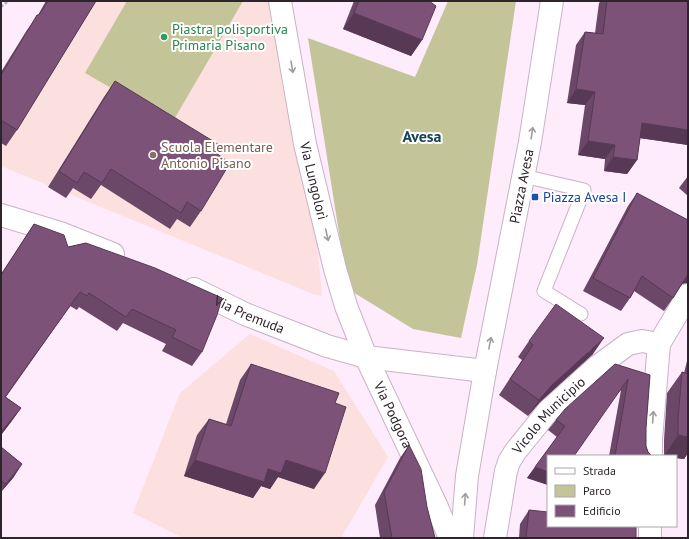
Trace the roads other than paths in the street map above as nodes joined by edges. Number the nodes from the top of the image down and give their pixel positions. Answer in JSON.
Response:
{"nodes":[{"id":1,"x":280,"y":1,"type":"edge"},
{"id":2,"x":552,"y":1,"type":"edge"},
{"id":3,"x":523,"y":176,"type":"junction"},
{"id":4,"x":1,"y":215,"type":"edge"},
{"id":5,"x":131,"y":261,"type":"edge"},
{"id":6,"x":173,"y":279,"type":"edge"},
{"id":7,"x":687,"y":300,"type":"edge"},
{"id":8,"x":581,"y":314,"type":"dead end"},
{"id":9,"x":658,"y":344,"type":"junction"},
{"id":10,"x":366,"y":357,"type":"junction"},
{"id":11,"x":485,"y":370,"type":"junction"},
{"id":12,"x":651,"y":455,"type":"edge"},
{"id":13,"x":650,"y":527,"type":"edge"},
{"id":14,"x":450,"y":538,"type":"edge"},
{"id":15,"x":462,"y":538,"type":"edge"},
{"id":16,"x":495,"y":538,"type":"edge"},
{"id":17,"x":650,"y":538,"type":"edge"}],
"edges":[{"from":1,"to":10,"type":"street","name":"Via Lungolorì","one_way":true},
{"from":3,"to":2,"type":"street","name":"Piazza Avesa","one_way":true},
{"from":3,"to":8,"type":"lane"},
{"from":11,"to":3,"type":"street","name":"Piazza Avesa","one_way":true},
{"from":4,"to":5,"type":"street"},
{"from":6,"to":10,"type":"street","name":"Via Premuda"},
{"from":7,"to":9,"type":"street"},
{"from":12,"to":9,"type":"street","one_way":true},
{"from":9,"to":16,"type":"street","name":"Vicolo Municipio"},
{"from":10,"to":11,"type":"street"},
{"from":10,"to":14,"type":"street","name":"Via Podgora"},
{"from":15,"to":11,"type":"street","name":"Piazza Avesa","one_way":true},
{"from":13,"to":17,"type":"street"}]}
